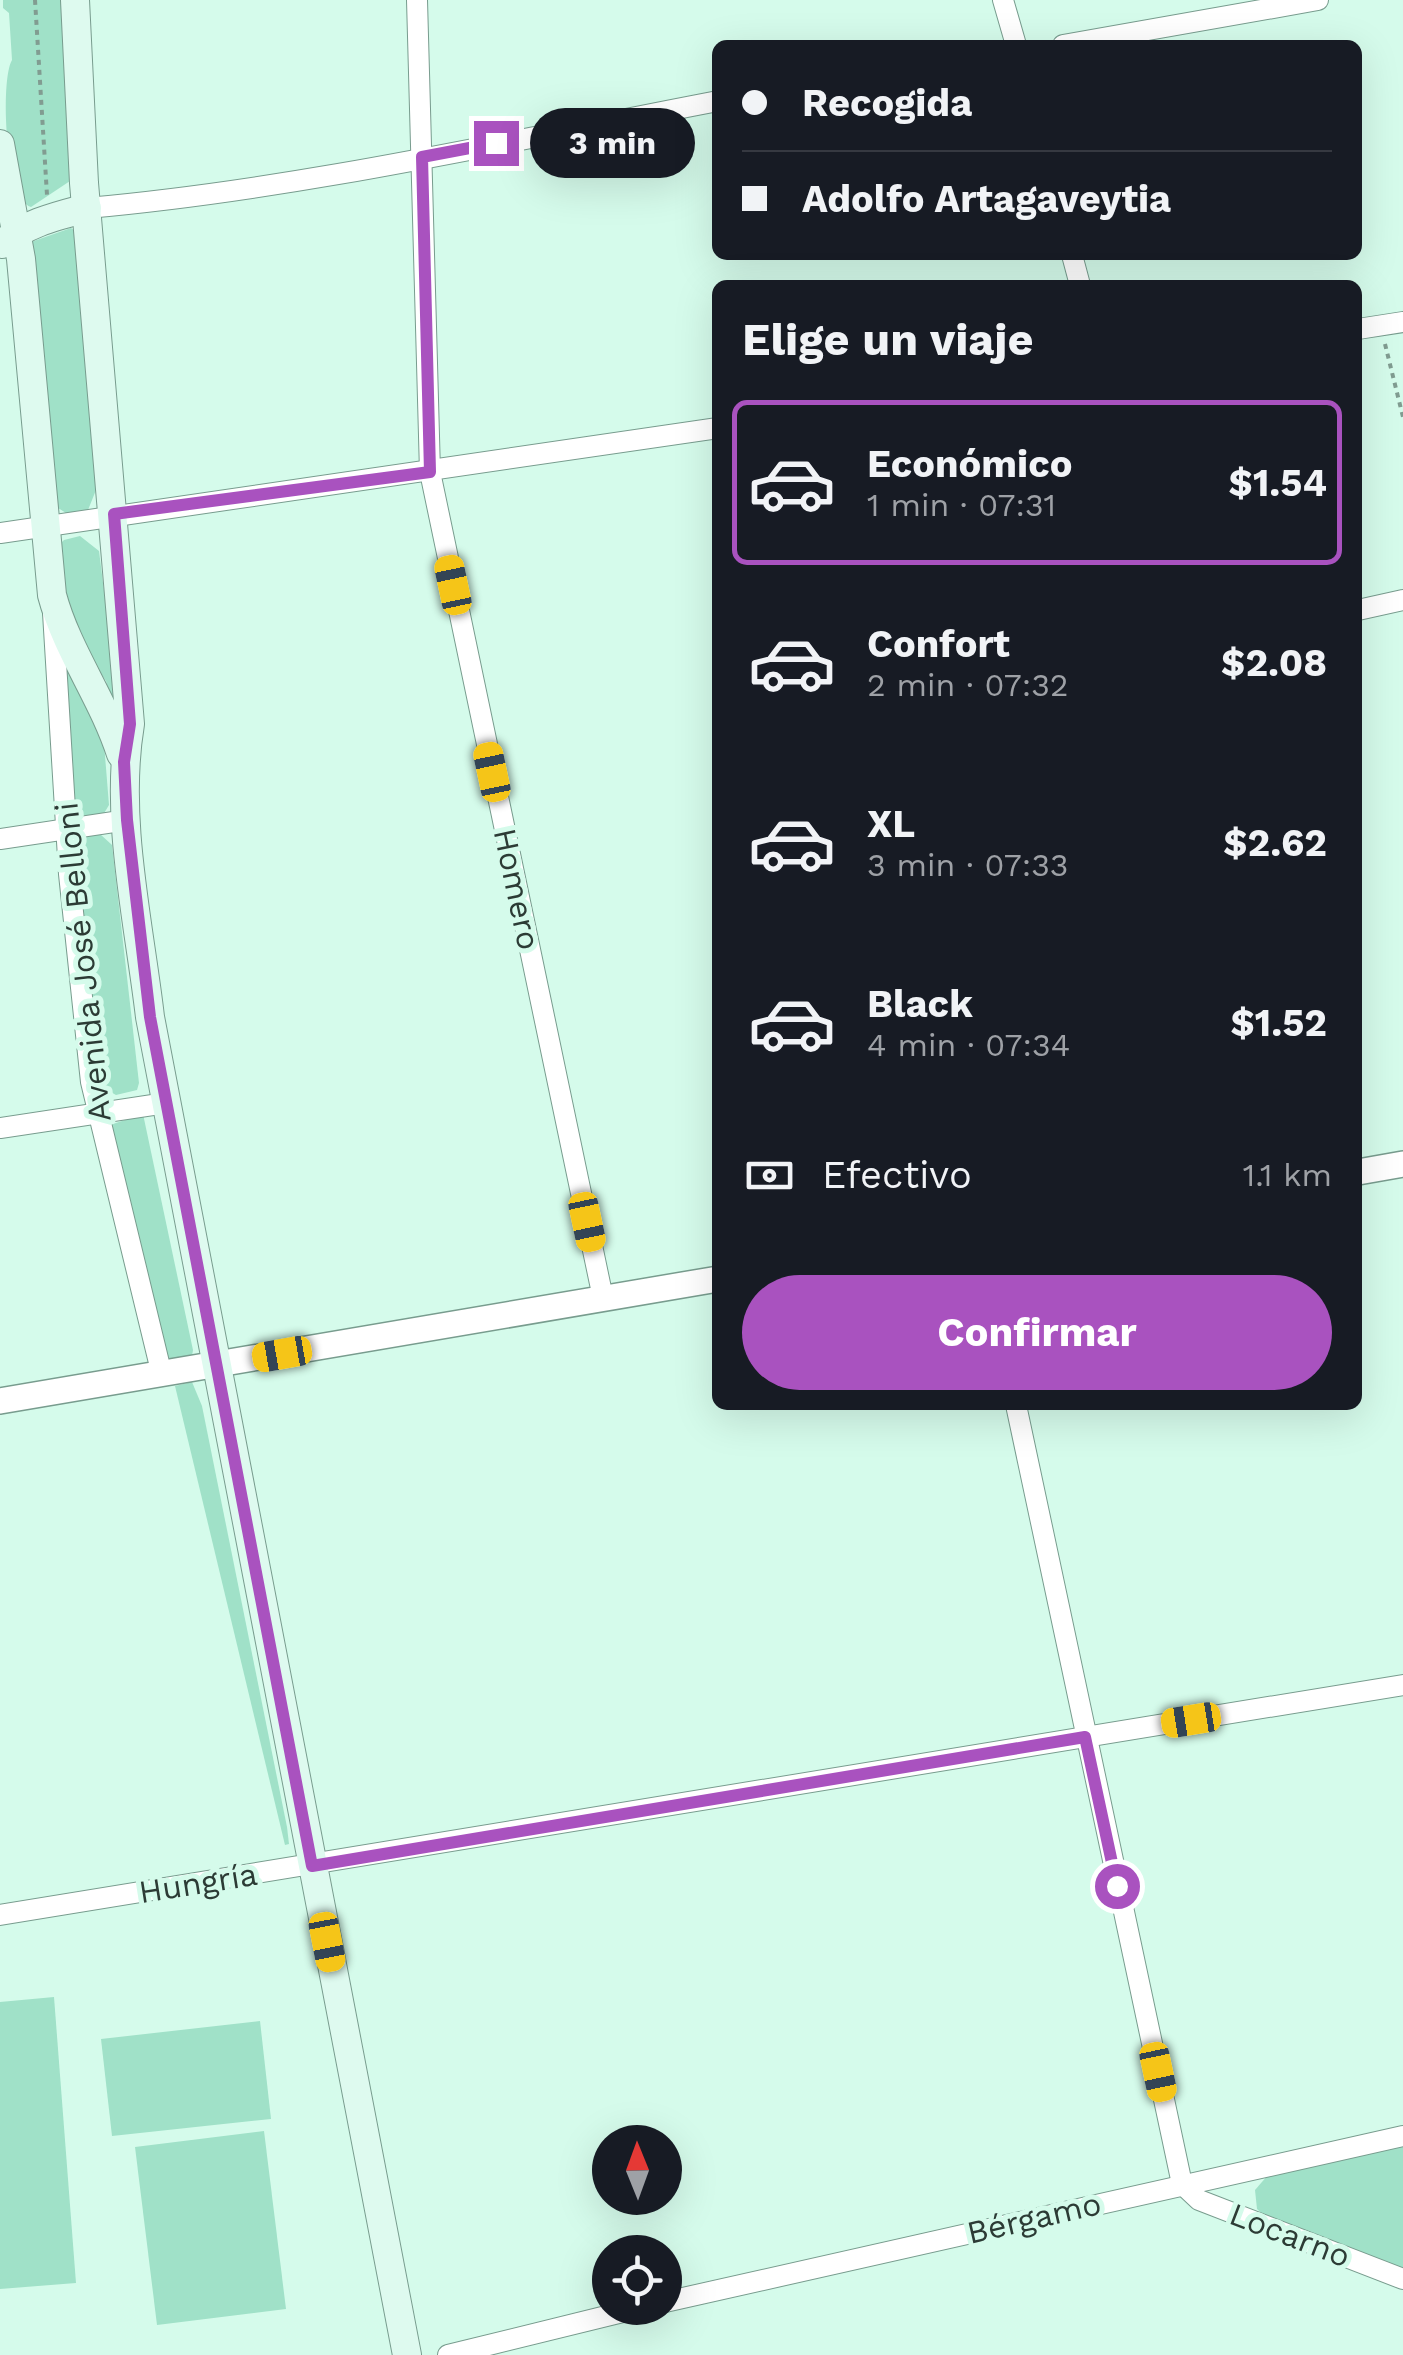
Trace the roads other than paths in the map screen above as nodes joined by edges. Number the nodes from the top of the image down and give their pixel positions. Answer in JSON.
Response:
{"nodes":[{"id":1,"x":75,"y":0,"type":"edge"},
{"id":2,"x":417,"y":0,"type":"edge"},
{"id":3,"x":1003,"y":0,"type":"edge"},
{"id":4,"x":1318,"y":0,"type":"edge"},
{"id":5,"x":1015,"y":40,"type":"edge"},
{"id":6,"x":1091,"y":40,"type":"edge"},
{"id":7,"x":712,"y":103,"type":"edge"},
{"id":8,"x":0,"y":144,"type":"edge"},
{"id":9,"x":422,"y":157,"type":"junction"},
{"id":10,"x":87,"y":208,"type":"junction"},
{"id":11,"x":8,"y":239,"type":"edge"},
{"id":12,"x":1392,"y":323,"type":"edge"},
{"id":13,"x":1362,"y":327,"type":"edge"},
{"id":14,"x":712,"y":429,"type":"edge"},
{"id":15,"x":430,"y":472,"type":"junction"},
{"id":16,"x":114,"y":514,"type":"junction"},
{"id":17,"x":48,"y":524,"type":"junction"},
{"id":18,"x":0,"y":532,"type":"edge"},
{"id":19,"x":1403,"y":600,"type":"edge"},
{"id":20,"x":54,"y":602,"type":"junction"},
{"id":21,"x":1362,"y":609,"type":"edge"},
{"id":22,"x":124,"y":762,"type":"junction"},
{"id":23,"x":127,"y":820,"type":"junction"},
{"id":24,"x":67,"y":828,"type":"junction"},
{"id":25,"x":0,"y":839,"type":"edge"},
{"id":26,"x":166,"y":1103,"type":"junction"},
{"id":27,"x":96,"y":1114,"type":"junction"},
{"id":28,"x":0,"y":1128,"type":"edge"},
{"id":29,"x":1403,"y":1164,"type":"edge"},
{"id":30,"x":1362,"y":1171,"type":"edge"},
{"id":31,"x":712,"y":1280,"type":"edge"},
{"id":32,"x":602,"y":1298,"type":"junction"},
{"id":33,"x":216,"y":1366,"type":"junction"},
{"id":34,"x":162,"y":1376,"type":"junction"},
{"id":35,"x":0,"y":1400,"type":"edge"},
{"id":36,"x":1017,"y":1410,"type":"edge"},
{"id":37,"x":1403,"y":1685,"type":"edge"},
{"id":38,"x":1085,"y":1737,"type":"junction"},
{"id":39,"x":312,"y":1866,"type":"junction"},
{"id":40,"x":0,"y":1915,"type":"edge"},
{"id":41,"x":1403,"y":2136,"type":"edge"},
{"id":42,"x":1182,"y":2184,"type":"junction"},
{"id":43,"x":1403,"y":2278,"type":"edge"},
{"id":44,"x":682,"y":2298,"type":"edge"},
{"id":45,"x":592,"y":2319,"type":"edge"},
{"id":46,"x":461,"y":2354,"type":"edge"},
{"id":47,"x":407,"y":2355,"type":"edge"}],
"edges":[{"from":1,"to":10,"type":"main road","name":"Avenida José Belloni"},
{"from":2,"to":9,"type":"street","name":"Homero"},
{"from":3,"to":5,"type":"street"},
{"from":4,"to":6,"type":"street"},
{"from":7,"to":9,"type":"street"},
{"from":8,"to":11,"type":"main road","name":"Avenida José Belloni"},
{"from":9,"to":10,"type":"street"},
{"from":9,"to":15,"type":"street","name":"Homero"},
{"from":10,"to":11,"type":"main road"},
{"from":10,"to":16,"type":"main road","name":"Avenida José Belloni"},
{"from":11,"to":17,"type":"main road","name":"Avenida José Belloni"},
{"from":12,"to":13,"type":"street"},
{"from":14,"to":15,"type":"street"},
{"from":15,"to":16,"type":"street"},
{"from":15,"to":32,"type":"street","name":"Homero"},
{"from":16,"to":17,"type":"street"},
{"from":16,"to":22,"type":"main road","name":"Avenida José Belloni"},
{"from":17,"to":18,"type":"street"},
{"from":17,"to":20,"type":"main road","name":"Avenida José Belloni"},
{"from":19,"to":21,"type":"street"},
{"from":20,"to":22,"type":"main road","name":"Avenida José Belloni"},
{"from":20,"to":24,"type":"street","name":"Avenida José Belloni"},
{"from":22,"to":23,"type":"main road","name":"Avenida José Belloni"},
{"from":23,"to":24,"type":"street"},
{"from":23,"to":26,"type":"main road","name":"Avenida José Belloni"},
{"from":24,"to":25,"type":"street"},
{"from":24,"to":27,"type":"street","name":"Avenida José Belloni"},
{"from":26,"to":27,"type":"street"},
{"from":26,"to":33,"type":"main road","name":"Avenida José Belloni"},
{"from":27,"to":28,"type":"street"},
{"from":27,"to":34,"type":"street","name":"Avenida José Belloni"},
{"from":29,"to":30,"type":"street"},
{"from":31,"to":32,"type":"street"},
{"from":32,"to":33,"type":"street"},
{"from":33,"to":34,"type":"street"},
{"from":33,"to":39,"type":"main road","name":"Avenida José Belloni"},
{"from":34,"to":35,"type":"street"},
{"from":36,"to":38,"type":"street"},
{"from":37,"to":38,"type":"street","name":"Hungría"},
{"from":38,"to":39,"type":"street","name":"Hungría"},
{"from":38,"to":42,"type":"street"},
{"from":39,"to":40,"type":"street","name":"Hungría"},
{"from":39,"to":47,"type":"main road","name":"Avenida José Belloni"},
{"from":41,"to":42,"type":"street","name":"Bérgamo"},
{"from":42,"to":43,"type":"street","name":"Locarno"},
{"from":42,"to":44,"type":"street","name":"Bérgamo"},
{"from":45,"to":46,"type":"street"}]}
